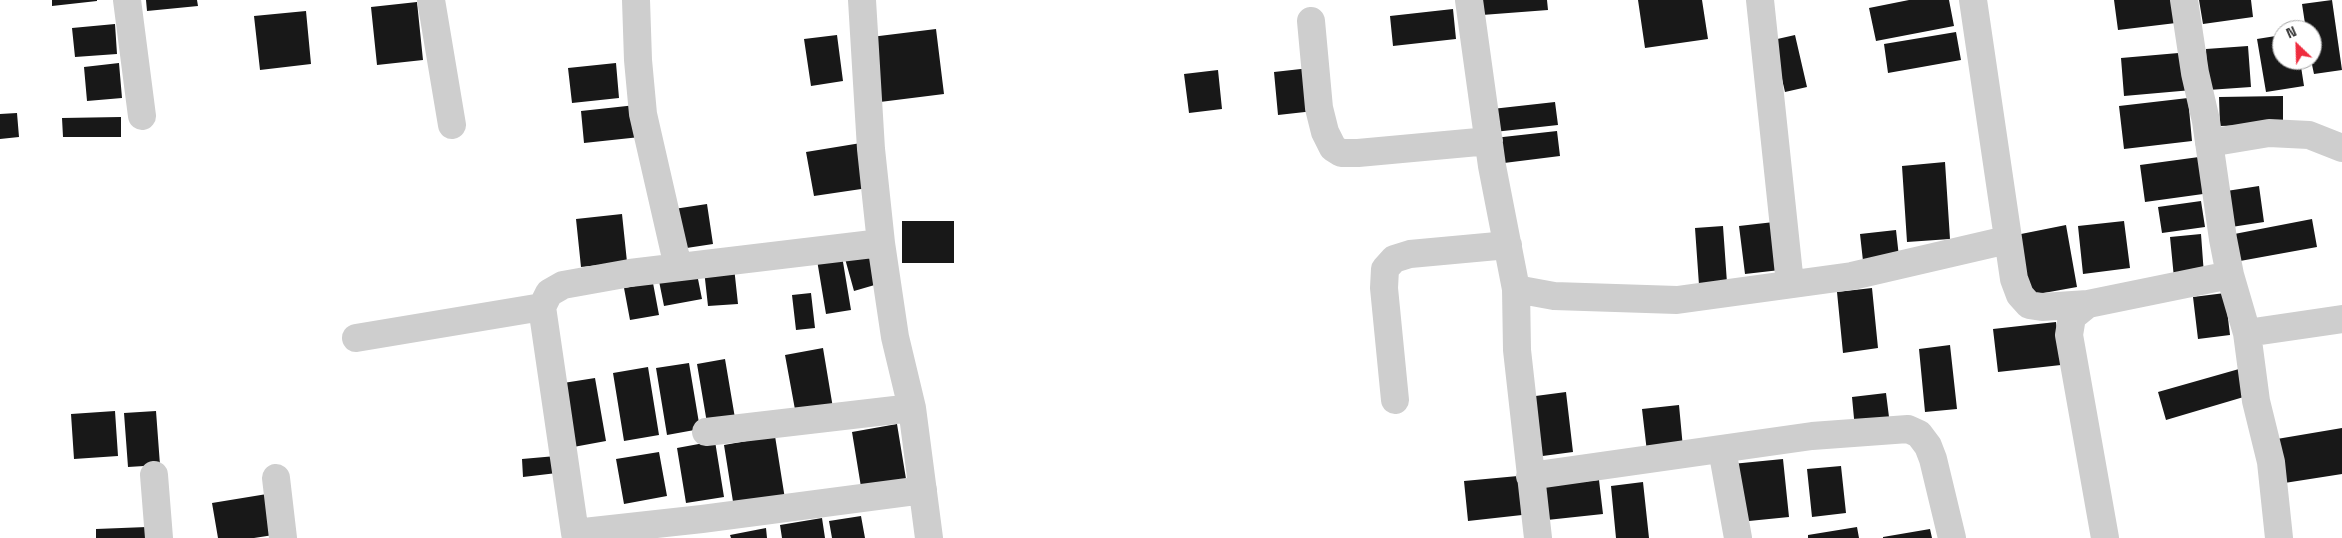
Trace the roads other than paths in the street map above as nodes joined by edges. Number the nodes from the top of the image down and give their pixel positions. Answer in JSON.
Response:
{"nodes":[{"id":1,"x":127,"y":0,"type":"edge"},
{"id":2,"x":431,"y":0,"type":"edge"},
{"id":3,"x":636,"y":0,"type":"edge"},
{"id":4,"x":862,"y":0,"type":"edge"},
{"id":5,"x":1468,"y":0,"type":"edge"},
{"id":6,"x":1760,"y":0,"type":"edge"},
{"id":7,"x":1973,"y":0,"type":"edge"},
{"id":8,"x":2184,"y":0,"type":"edge"},
{"id":9,"x":1311,"y":21,"type":"dead end"},
{"id":10,"x":142,"y":116,"type":"dead end"},
{"id":11,"x":452,"y":125,"type":"dead end"},
{"id":12,"x":1489,"y":141,"type":"junction"},
{"id":13,"x":2209,"y":143,"type":"junction"},
{"id":14,"x":2342,"y":148,"type":"edge"},
{"id":15,"x":2007,"y":240,"type":"junction"},
{"id":16,"x":881,"y":243,"type":"junction"},
{"id":17,"x":1508,"y":245,"type":"junction"},
{"id":18,"x":678,"y":268,"type":"junction"},
{"id":19,"x":2230,"y":275,"type":"junction"},
{"id":20,"x":1790,"y":284,"type":"junction"},
{"id":21,"x":1516,"y":289,"type":"junction"},
{"id":22,"x":2088,"y":304,"type":"junction"},
{"id":23,"x":542,"y":307,"type":"junction"},
{"id":24,"x":2342,"y":319,"type":"edge"},
{"id":25,"x":2247,"y":333,"type":"junction"},
{"id":26,"x":356,"y":338,"type":"dead end"},
{"id":27,"x":1395,"y":400,"type":"dead end"},
{"id":28,"x":912,"y":408,"type":"junction"},
{"id":29,"x":706,"y":432,"type":"dead end"},
{"id":30,"x":1722,"y":449,"type":"junction"},
{"id":31,"x":154,"y":475,"type":"dead end"},
{"id":32,"x":1530,"y":476,"type":"junction"},
{"id":33,"x":276,"y":478,"type":"dead end"},
{"id":34,"x":923,"y":490,"type":"junction"},
{"id":35,"x":576,"y":536,"type":"edge"},
{"id":36,"x":159,"y":538,"type":"edge"},
{"id":37,"x":283,"y":538,"type":"edge"},
{"id":38,"x":930,"y":538,"type":"edge"},
{"id":39,"x":1538,"y":538,"type":"edge"},
{"id":40,"x":1738,"y":538,"type":"edge"},
{"id":41,"x":1952,"y":538,"type":"edge"},
{"id":42,"x":2105,"y":538,"type":"edge"},
{"id":43,"x":2279,"y":538,"type":"edge"}],
"edges":[{"from":1,"to":10,"type":"street"},
{"from":2,"to":11,"type":"street"},
{"from":3,"to":18,"type":"street"},
{"from":4,"to":16,"type":"street"},
{"from":5,"to":12,"type":"street"},
{"from":6,"to":20,"type":"street"},
{"from":7,"to":15,"type":"street"},
{"from":8,"to":13,"type":"street"},
{"from":9,"to":12,"type":"street"},
{"from":12,"to":17,"type":"street"},
{"from":13,"to":14,"type":"street"},
{"from":13,"to":19,"type":"street"},
{"from":15,"to":20,"type":"street"},
{"from":15,"to":22,"type":"street"},
{"from":16,"to":18,"type":"street"},
{"from":16,"to":28,"type":"street"},
{"from":17,"to":21,"type":"street"},
{"from":17,"to":27,"type":"street"},
{"from":18,"to":23,"type":"street"},
{"from":19,"to":22,"type":"street"},
{"from":19,"to":25,"type":"street"},
{"from":20,"to":21,"type":"street"},
{"from":21,"to":32,"type":"street"},
{"from":22,"to":42,"type":"street"},
{"from":23,"to":26,"type":"street"},
{"from":23,"to":35,"type":"street"},
{"from":24,"to":25,"type":"street"},
{"from":25,"to":43,"type":"street"},
{"from":28,"to":29,"type":"street"},
{"from":28,"to":34,"type":"street"},
{"from":30,"to":32,"type":"street"},
{"from":30,"to":40,"type":"street"},
{"from":30,"to":41,"type":"street"},
{"from":31,"to":36,"type":"street"},
{"from":32,"to":39,"type":"street"},
{"from":33,"to":37,"type":"street"},
{"from":34,"to":35,"type":"street"},
{"from":34,"to":38,"type":"street"}]}
